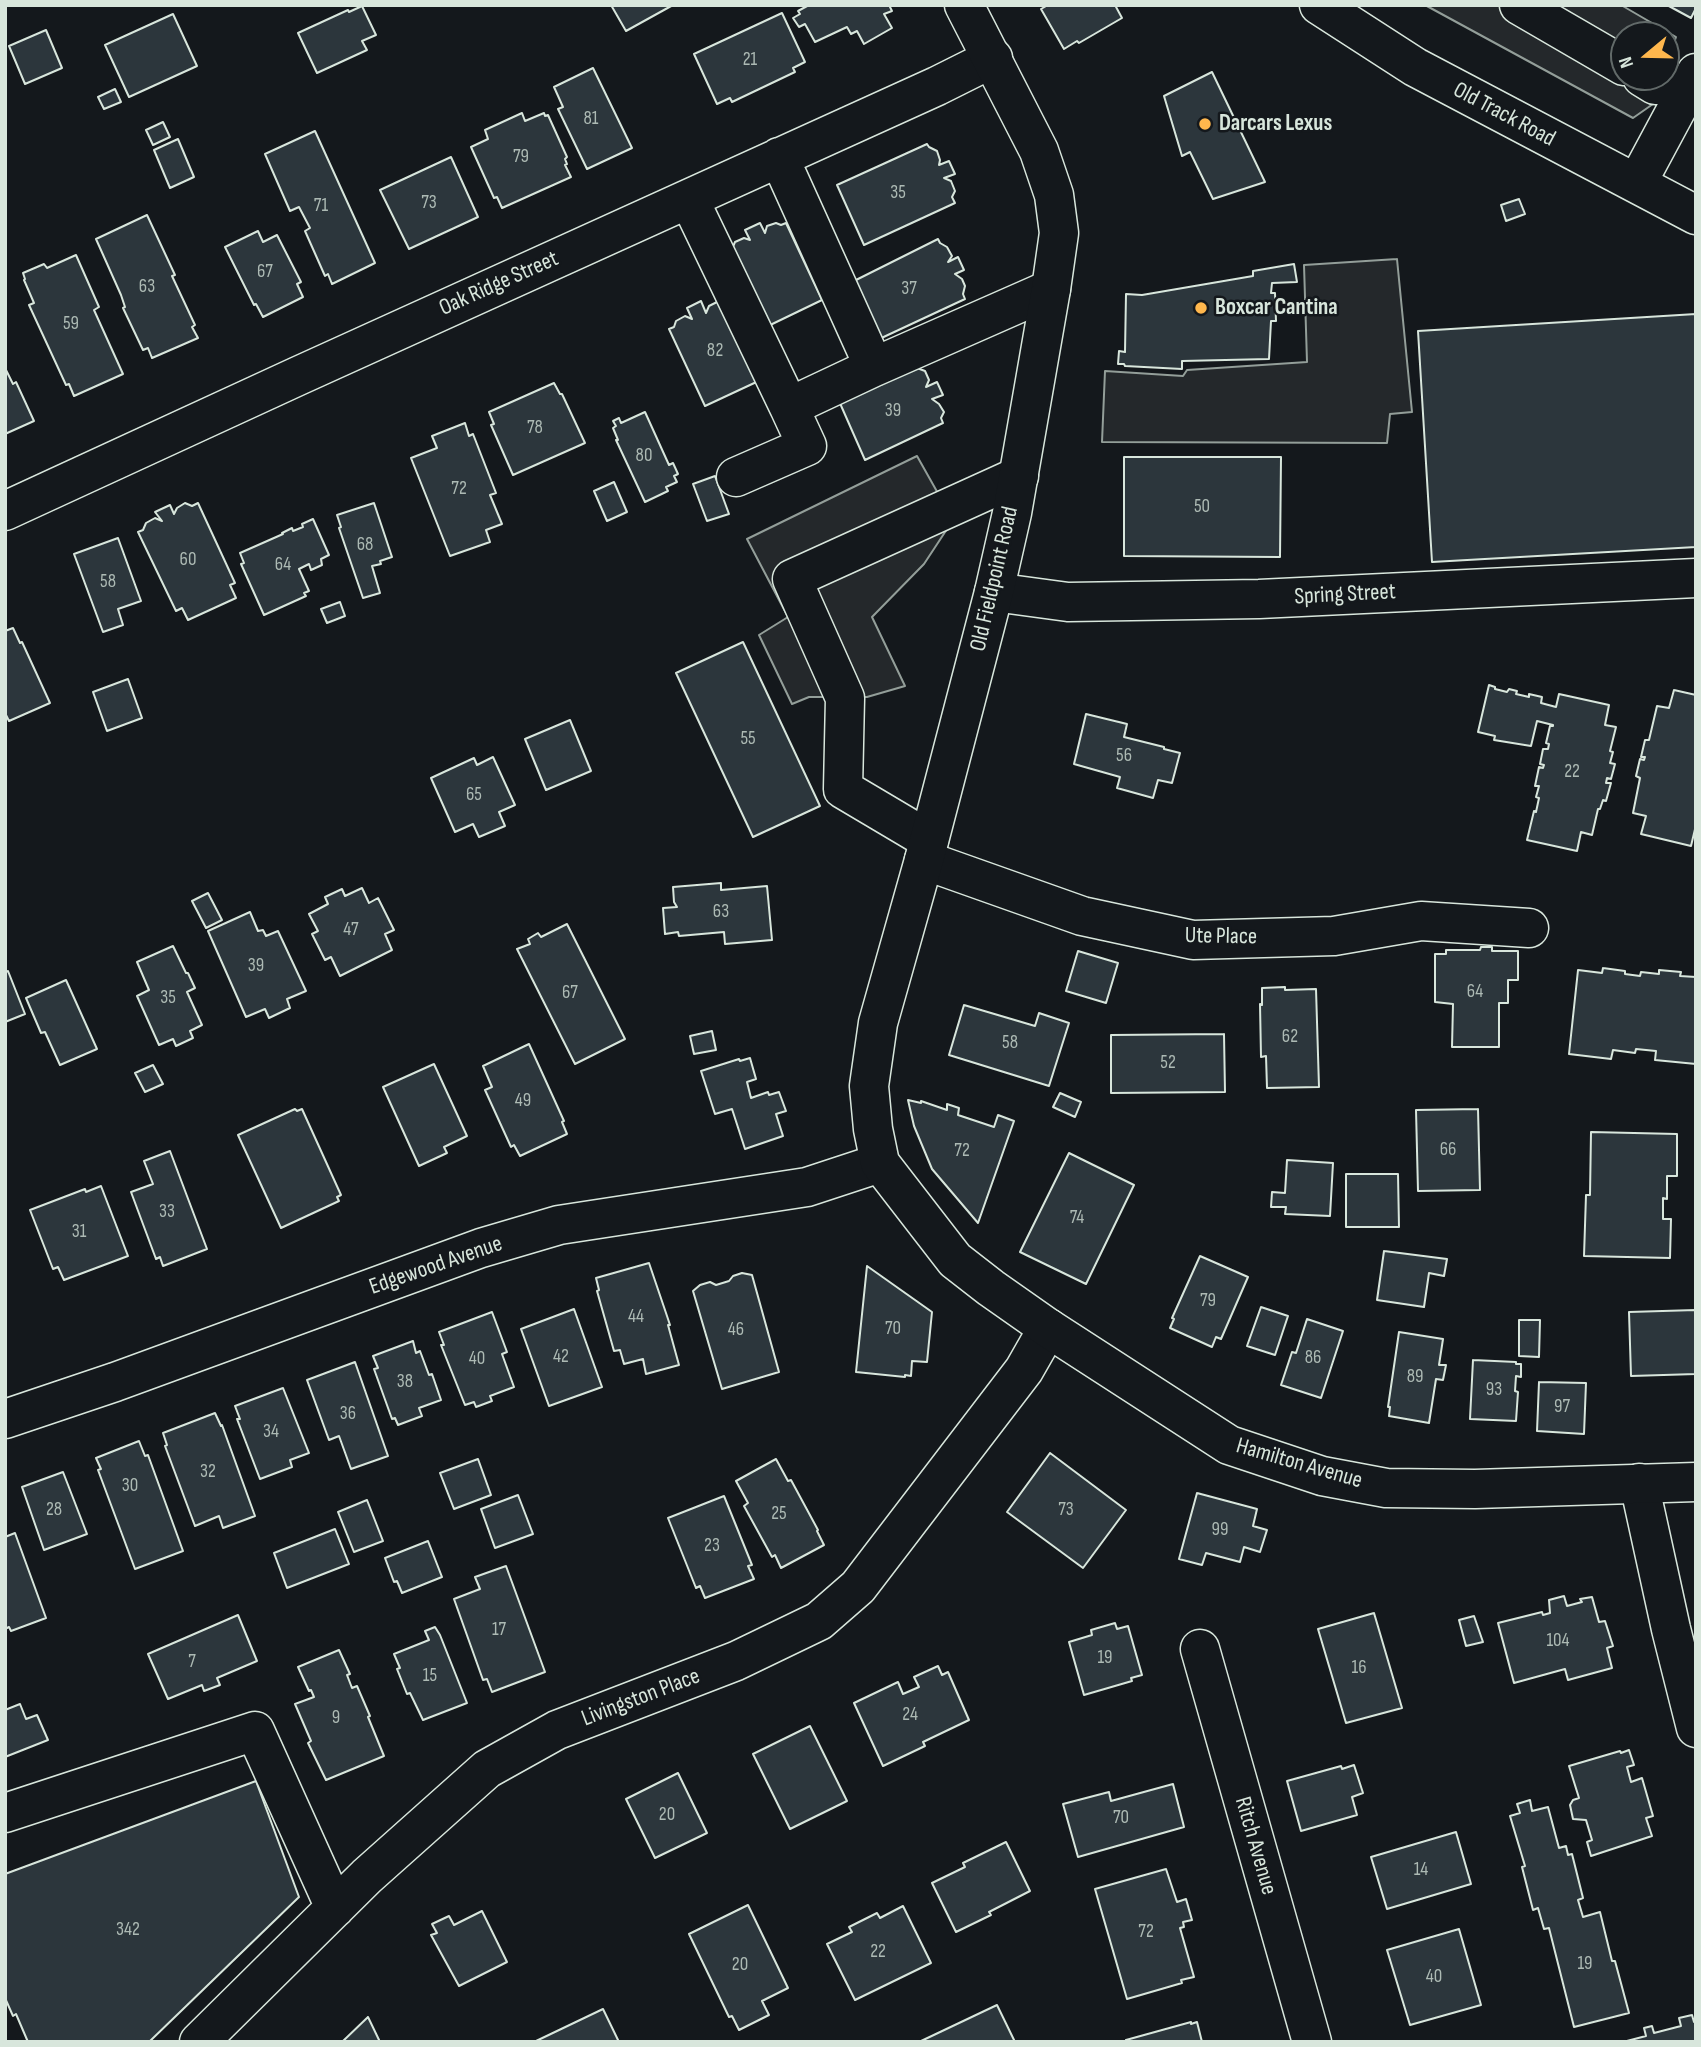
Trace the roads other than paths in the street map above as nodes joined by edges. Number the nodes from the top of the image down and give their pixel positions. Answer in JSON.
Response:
{"nodes":[{"id":1,"x":964,"y":5,"type":"edge"},
{"id":2,"x":1319,"y":5,"type":"edge"},
{"id":3,"x":1519,"y":5,"type":"edge"},
{"id":4,"x":993,"y":58,"type":"junction"},
{"id":5,"x":1610,"y":58,"type":"edge"},
{"id":6,"x":1694,"y":82,"type":"edge"},
{"id":7,"x":779,"y":157,"type":"junction"},
{"id":8,"x":1637,"y":183,"type":"junction"},
{"id":9,"x":689,"y":199,"type":"junction"},
{"id":10,"x":1696,"y":215,"type":"edge"},
{"id":11,"x":1051,"y":289,"type":"junction"},
{"id":12,"x":874,"y":367,"type":"junction"},
{"id":13,"x":789,"y":407,"type":"junction"},
{"id":14,"x":1018,"y":476,"type":"junction"},
{"id":15,"x":736,"y":477,"type":"dead end"},
{"id":16,"x":5,"y":511,"type":"edge"},
{"id":17,"x":1696,"y":578,"type":"edge"},
{"id":18,"x":994,"y":592,"type":"junction"},
{"id":19,"x":926,"y":850,"type":"junction"},
{"id":20,"x":1529,"y":928,"type":"dead end"},
{"id":21,"x":880,"y":1163,"type":"junction"},
{"id":22,"x":1048,"y":1328,"type":"junction"},
{"id":23,"x":5,"y":1419,"type":"edge"},
{"id":24,"x":1696,"y":1482,"type":"edge"},
{"id":25,"x":1639,"y":1483,"type":"junction"},
{"id":26,"x":1200,"y":1649,"type":"dead end"},
{"id":27,"x":1696,"y":1728,"type":"edge"},
{"id":28,"x":5,"y":1813,"type":"edge"},
{"id":29,"x":335,"y":1908,"type":"junction"},
{"id":30,"x":199,"y":2042,"type":"edge"},
{"id":31,"x":1311,"y":2042,"type":"edge"}],
"edges":[{"from":1,"to":4,"type":"street","name":"Old Fieldpoint Road"},
{"from":2,"to":8,"type":"street","name":"Old Track Road"},
{"from":3,"to":5,"type":"street"},
{"from":4,"to":7,"type":"street","name":"Oak Ridge Street"},
{"from":4,"to":11,"type":"street","name":"Old Fieldpoint Road"},
{"from":6,"to":8,"type":"street"},
{"from":7,"to":9,"type":"street","name":"Oak Ridge Street"},
{"from":7,"to":12,"type":"street"},
{"from":8,"to":10,"type":"street","name":"Old Track Road"},
{"from":9,"to":13,"type":"street"},
{"from":9,"to":16,"type":"street","name":"Oak Ridge Street"},
{"from":11,"to":12,"type":"street"},
{"from":11,"to":14,"type":"street","name":"Old Fieldpoint Road"},
{"from":12,"to":13,"type":"street"},
{"from":13,"to":15,"type":"street"},
{"from":14,"to":18,"type":"street","name":"Old Fieldpoint Road"},
{"from":14,"to":19,"type":"street","name":"Ute Place"},
{"from":17,"to":18,"type":"street","name":"Spring Street"},
{"from":18,"to":19,"type":"street","name":"Old Fieldpoint Road"},
{"from":19,"to":20,"type":"street","name":"Ute Place"},
{"from":19,"to":21,"type":"street","name":"Old Fieldpoint Road"},
{"from":21,"to":22,"type":"street","name":"Hamilton Avenue"},
{"from":21,"to":23,"type":"street","name":"Edgewood Avenue"},
{"from":22,"to":25,"type":"street","name":"Hamilton Avenue"},
{"from":22,"to":29,"type":"street","name":"Livingston Place"},
{"from":24,"to":25,"type":"street","name":"Hamilton Avenue"},
{"from":25,"to":27,"type":"street"},
{"from":26,"to":31,"type":"street","name":"Ritch Avenue"},
{"from":28,"to":29,"type":"street"},
{"from":29,"to":30,"type":"street","name":"Livingston Place"}]}
